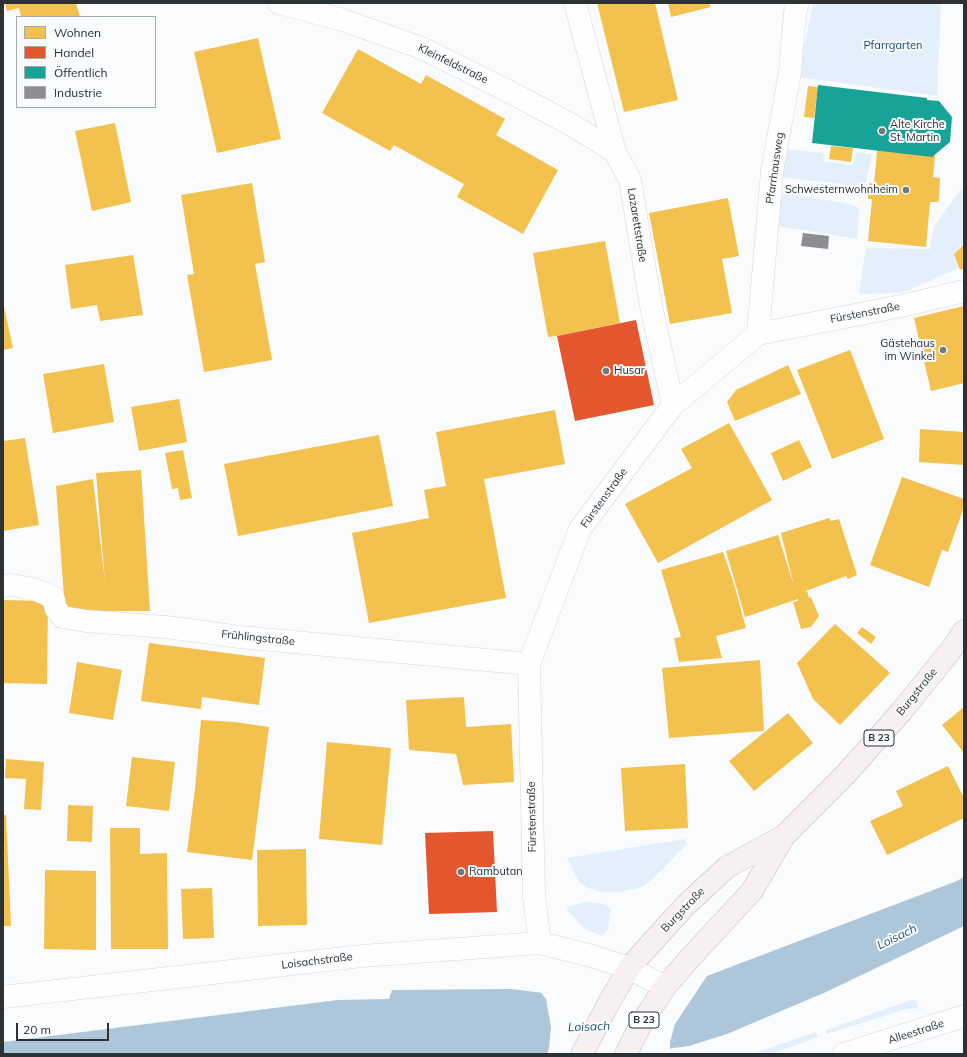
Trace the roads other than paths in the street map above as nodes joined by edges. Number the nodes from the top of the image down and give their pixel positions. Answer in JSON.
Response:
{"nodes":[{"id":1,"x":279,"y":3,"type":"edge"},
{"id":2,"x":575,"y":3,"type":"edge"},
{"id":3,"x":798,"y":3,"type":"edge"},
{"id":4,"x":615,"y":152,"type":"junction"},
{"id":5,"x":964,"y":291,"type":"edge"},
{"id":6,"x":758,"y":334,"type":"junction"},
{"id":7,"x":673,"y":405,"type":"junction"},
{"id":8,"x":3,"y":586,"type":"edge"},
{"id":9,"x":964,"y":631,"type":"edge"},
{"id":10,"x":529,"y":664,"type":"junction"},
{"id":11,"x":784,"y":836,"type":"junction"},
{"id":12,"x":540,"y":942,"type":"junction"},
{"id":13,"x":629,"y":968,"type":"junction"},
{"id":14,"x":665,"y":987,"type":"junction"},
{"id":15,"x":3,"y":997,"type":"edge"},
{"id":16,"x":964,"y":1016,"type":"edge"},
{"id":17,"x":582,"y":1054,"type":"edge"},
{"id":18,"x":626,"y":1054,"type":"edge"},
{"id":19,"x":844,"y":1054,"type":"edge"}],
"edges":[{"from":1,"to":4,"type":"street","name":"Kleinfeldstraße"},
{"from":2,"to":4,"type":"street","name":"Lazarettstraße"},
{"from":3,"to":6,"type":"street","name":"Pfarrhausweg"},
{"from":4,"to":7,"type":"street","name":"Lazarettstraße"},
{"from":5,"to":6,"type":"street","name":"Fürstenstraße"},
{"from":6,"to":7,"type":"street","name":"Fürstenstraße"},
{"from":7,"to":10,"type":"street","name":"Fürstenstraße"},
{"from":8,"to":10,"type":"street","name":"Frühlingstraße"},
{"from":9,"to":11,"type":"main road","name":"Burgstraße","number":"B 23"},
{"from":10,"to":12,"type":"street","name":"Fürstenstraße"},
{"from":11,"to":13,"type":"main road","name":"Burgstraße","number":"B 23"},
{"from":11,"to":14,"type":"main road","name":"Burgstraße","number":"B 23"},
{"from":12,"to":13,"type":"street","name":"Loisachstraße"},
{"from":12,"to":15,"type":"street","name":"Loisachstraße"},
{"from":13,"to":14,"type":"street","name":"Loisachstraße"},
{"from":13,"to":17,"type":"main road","number":"B 23"},
{"from":14,"to":18,"type":"main road","number":"B 23"},
{"from":16,"to":19,"type":"street","name":"Alleestraße"}]}
